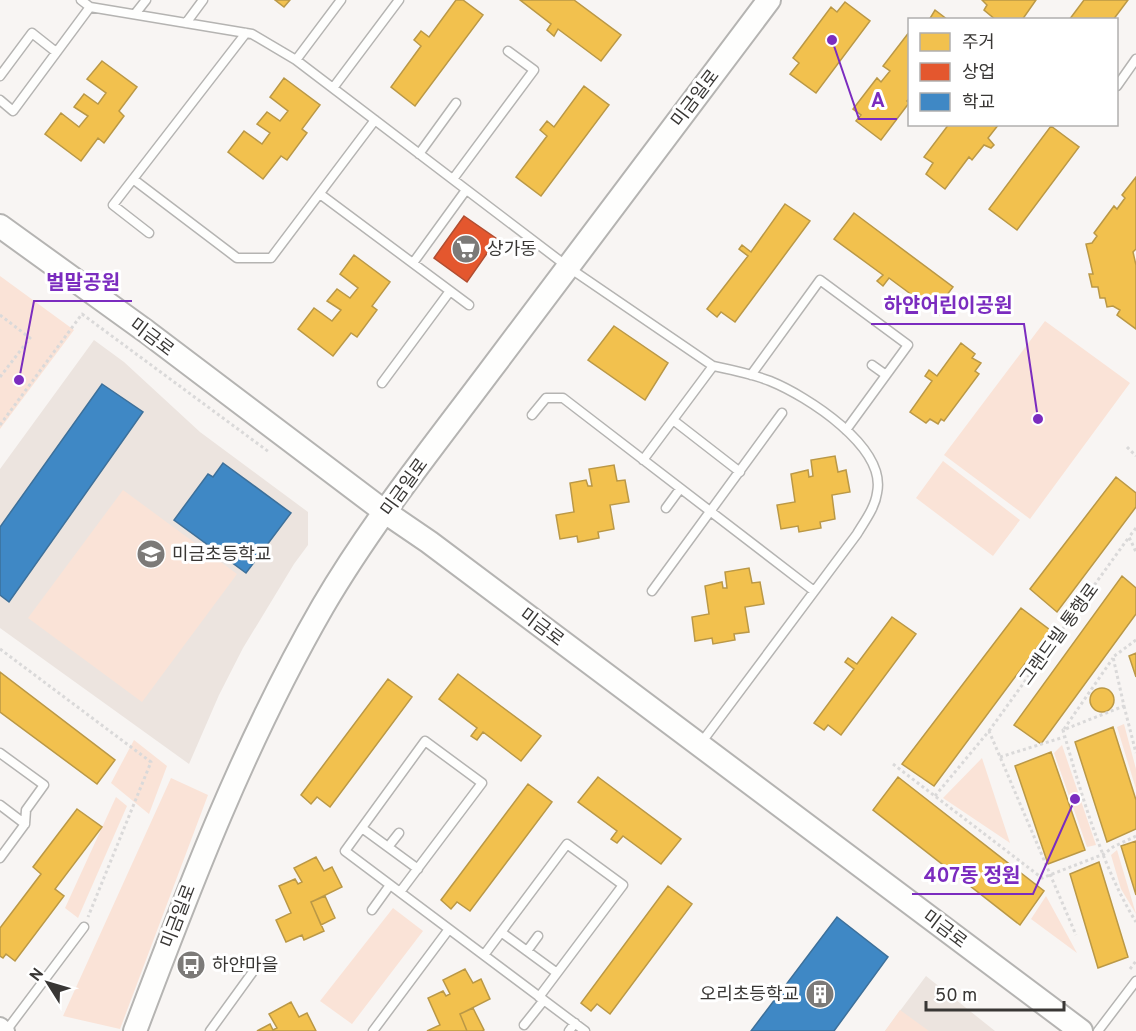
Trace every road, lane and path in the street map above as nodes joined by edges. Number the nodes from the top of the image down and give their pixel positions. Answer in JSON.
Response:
{"nodes":[{"id":1,"x":81,"y":0,"type":"edge"},
{"id":2,"x":146,"y":0,"type":"edge"},
{"id":3,"x":341,"y":0,"type":"edge"},
{"id":4,"x":399,"y":0,"type":"edge"},
{"id":5,"x":769,"y":0,"type":"edge"},
{"id":6,"x":202,"y":1,"type":"edge"},
{"id":7,"x":90,"y":6,"type":"junction"},
{"id":8,"x":135,"y":14,"type":"junction"},
{"id":9,"x":186,"y":23,"type":"junction"},
{"id":10,"x":246,"y":33,"type":"junction"},
{"id":11,"x":507,"y":51,"type":"dead end"},
{"id":12,"x":56,"y":52,"type":"junction"},
{"id":13,"x":1136,"y":59,"type":"edge"},
{"id":14,"x":296,"y":60,"type":"junction"},
{"id":15,"x":0,"y":76,"type":"edge"},
{"id":16,"x":1118,"y":85,"type":"edge"},
{"id":17,"x":333,"y":88,"type":"junction"},
{"id":18,"x":0,"y":100,"type":"edge"},
{"id":19,"x":456,"y":104,"type":"dead end"},
{"id":20,"x":375,"y":120,"type":"junction"},
{"id":21,"x":419,"y":154,"type":"junction"},
{"id":22,"x":133,"y":179,"type":"junction"},
{"id":23,"x":453,"y":180,"type":"junction"},
{"id":24,"x":466,"y":190,"type":"junction"},
{"id":25,"x":320,"y":194,"type":"junction"},
{"id":26,"x":0,"y":226,"type":"edge"},
{"id":27,"x":149,"y":233,"type":"dead end"},
{"id":28,"x":413,"y":263,"type":"junction"},
{"id":29,"x":567,"y":267,"type":"junction"},
{"id":30,"x":450,"y":291,"type":"junction"},
{"id":31,"x":469,"y":305,"type":"dead end"},
{"id":32,"x":0,"y":315,"type":"edge"},
{"id":33,"x":872,"y":365,"type":"dead end"},
{"id":34,"x":712,"y":366,"type":"junction"},
{"id":35,"x":751,"y":375,"type":"junction"},
{"id":36,"x":886,"y":375,"type":"junction"},
{"id":37,"x":0,"y":377,"type":"edge"},
{"id":38,"x":382,"y":383,"type":"dead end"},
{"id":39,"x":782,"y":413,"type":"dead end"},
{"id":40,"x":532,"y":416,"type":"dead end"},
{"id":41,"x":673,"y":420,"type":"junction"},
{"id":42,"x":0,"y":425,"type":"edge"},
{"id":43,"x":846,"y":430,"type":"junction"},
{"id":44,"x":1127,"y":447,"type":"dead end"},
{"id":45,"x":274,"y":456,"type":"dead end"},
{"id":46,"x":1136,"y":456,"type":"edge"},
{"id":47,"x":643,"y":460,"type":"junction"},
{"id":48,"x":740,"y":471,"type":"junction"},
{"id":49,"x":680,"y":489,"type":"junction"},
{"id":50,"x":666,"y":508,"type":"dead end"},
{"id":51,"x":385,"y":512,"type":"junction"},
{"id":52,"x":710,"y":512,"type":"junction"},
{"id":53,"x":1136,"y":528,"type":"edge"},
{"id":54,"x":1130,"y":537,"type":"junction"},
{"id":55,"x":1136,"y":552,"type":"edge"},
{"id":56,"x":652,"y":591,"type":"dead end"},
{"id":57,"x":814,"y":591,"type":"junction"},
{"id":58,"x":1136,"y":640,"type":"edge"},
{"id":59,"x":0,"y":649,"type":"edge"},
{"id":60,"x":1113,"y":657,"type":"junction"},
{"id":61,"x":1124,"y":706,"type":"junction"},
{"id":62,"x":1063,"y":730,"type":"junction"},
{"id":63,"x":989,"y":731,"type":"junction"},
{"id":64,"x":1065,"y":737,"type":"junction"},
{"id":65,"x":699,"y":746,"type":"junction"},
{"id":66,"x":0,"y":753,"type":"edge"},
{"id":67,"x":1136,"y":753,"type":"edge"},
{"id":68,"x":1000,"y":757,"type":"junction"},
{"id":69,"x":893,"y":764,"type":"dead end"},
{"id":70,"x":935,"y":796,"type":"junction"},
{"id":71,"x":0,"y":806,"type":"edge"},
{"id":72,"x":25,"y":824,"type":"junction"},
{"id":73,"x":362,"y":828,"type":"junction"},
{"id":74,"x":399,"y":833,"type":"dead end"},
{"id":75,"x":1136,"y":836,"type":"edge"},
{"id":76,"x":388,"y":848,"type":"junction"},
{"id":77,"x":1104,"y":854,"type":"junction"},
{"id":78,"x":0,"y":858,"type":"edge"},
{"id":79,"x":418,"y":869,"type":"junction"},
{"id":80,"x":1050,"y":875,"type":"junction"},
{"id":81,"x":390,"y":885,"type":"junction"},
{"id":82,"x":400,"y":892,"type":"junction"},
{"id":83,"x":372,"y":910,"type":"dead end"},
{"id":84,"x":1136,"y":922,"type":"edge"},
{"id":85,"x":84,"y":927,"type":"joint"},
{"id":86,"x":449,"y":930,"type":"junction"},
{"id":87,"x":501,"y":932,"type":"junction"},
{"id":88,"x":1076,"y":935,"type":"dead end"},
{"id":89,"x":538,"y":936,"type":"dead end"},
{"id":90,"x":527,"y":951,"type":"junction"},
{"id":91,"x":484,"y":955,"type":"junction"},
{"id":92,"x":252,"y":973,"type":"dead end"},
{"id":93,"x":557,"y":973,"type":"junction"},
{"id":94,"x":1136,"y":981,"type":"edge"},
{"id":95,"x":541,"y":998,"type":"junction"},
{"id":96,"x":524,"y":1025,"type":"dead end"},
{"id":97,"x":0,"y":1026,"type":"edge"},
{"id":98,"x":572,"y":1027,"type":"edge"},
{"id":99,"x":6,"y":1031,"type":"edge"},
{"id":100,"x":135,"y":1031,"type":"edge"},
{"id":101,"x":210,"y":1031,"type":"edge"},
{"id":102,"x":373,"y":1031,"type":"edge"},
{"id":103,"x":585,"y":1031,"type":"edge"},
{"id":104,"x":1081,"y":1031,"type":"edge"},
{"id":105,"x":1098,"y":1031,"type":"edge"}],
"edges":[{"from":1,"to":7,"type":"lane"},
{"from":2,"to":8,"type":"lane"},
{"from":3,"to":14,"type":"lane"},
{"from":4,"to":17,"type":"lane"},
{"from":5,"to":29,"type":"main road","name":"미금일로"},
{"from":6,"to":9,"type":"lane"},
{"from":7,"to":8,"type":"lane"},
{"from":7,"to":12,"type":"lane"},
{"from":8,"to":9,"type":"lane"},
{"from":9,"to":10,"type":"lane"},
{"from":10,"to":14,"type":"lane"},
{"from":10,"to":22,"type":"lane"},
{"from":11,"to":23,"type":"lane"},
{"from":12,"to":15,"type":"lane"},
{"from":12,"to":18,"type":"lane"},
{"from":13,"to":16,"type":"lane"},
{"from":14,"to":17,"type":"lane"},
{"from":17,"to":20,"type":"lane"},
{"from":19,"to":21,"type":"lane"},
{"from":20,"to":21,"type":"lane"},
{"from":20,"to":25,"type":"lane"},
{"from":21,"to":23,"type":"lane"},
{"from":22,"to":25,"type":"lane"},
{"from":22,"to":27,"type":"lane"},
{"from":23,"to":24,"type":"lane"},
{"from":24,"to":28,"type":"lane"},
{"from":24,"to":29,"type":"lane"},
{"from":25,"to":28,"type":"lane"},
{"from":26,"to":51,"type":"main road","name":"미금로"},
{"from":28,"to":30,"type":"lane"},
{"from":29,"to":34,"type":"lane"},
{"from":29,"to":51,"type":"main road","name":"미금일로"},
{"from":30,"to":31,"type":"lane"},
{"from":30,"to":38,"type":"lane"},
{"from":32,"to":37,"type":"path"},
{"from":33,"to":36,"type":"lane"},
{"from":34,"to":35,"type":"lane"},
{"from":34,"to":41,"type":"lane"},
{"from":35,"to":36,"type":"lane"},
{"from":35,"to":43,"type":"lane"},
{"from":36,"to":43,"type":"lane"},
{"from":39,"to":48,"type":"lane"},
{"from":40,"to":47,"type":"lane"},
{"from":41,"to":47,"type":"lane"},
{"from":41,"to":48,"type":"lane"},
{"from":42,"to":45,"type":"path"},
{"from":43,"to":57,"type":"lane"},
{"from":44,"to":46,"type":"path"},
{"from":47,"to":49,"type":"lane"},
{"from":48,"to":52,"type":"lane"},
{"from":49,"to":50,"type":"lane"},
{"from":49,"to":52,"type":"lane"},
{"from":51,"to":65,"type":"main road","name":"미금로"},
{"from":51,"to":100,"type":"main road","name":"미금일로"},
{"from":52,"to":56,"type":"lane"},
{"from":52,"to":57,"type":"lane"},
{"from":53,"to":54,"type":"path","name":"그랜드빌 통행로"},
{"from":54,"to":55,"type":"path"},
{"from":54,"to":63,"type":"path","name":"그랜드빌 통행로"},
{"from":57,"to":65,"type":"lane"},
{"from":58,"to":60,"type":"path"},
{"from":59,"to":85,"type":"path"},
{"from":60,"to":61,"type":"path"},
{"from":60,"to":62,"type":"path"},
{"from":61,"to":62,"type":"path"},
{"from":61,"to":67,"type":"path"},
{"from":62,"to":64,"type":"path"},
{"from":63,"to":68,"type":"path"},
{"from":63,"to":70,"type":"path","name":"그랜드빌 통행로"},
{"from":64,"to":68,"type":"path"},
{"from":64,"to":77,"type":"path"},
{"from":65,"to":104,"type":"main road","name":"미금로"},
{"from":66,"to":72,"type":"lane"},
{"from":68,"to":80,"type":"path"},
{"from":69,"to":70,"type":"path"},
{"from":70,"to":80,"type":"path"},
{"from":71,"to":72,"type":"lane"},
{"from":72,"to":78,"type":"lane"},
{"from":73,"to":76,"type":"lane"},
{"from":73,"to":79,"type":"lane"},
{"from":73,"to":81,"type":"lane"},
{"from":74,"to":76,"type":"lane"},
{"from":75,"to":77,"type":"path"},
{"from":76,"to":79,"type":"lane"},
{"from":77,"to":80,"type":"path"},
{"from":77,"to":84,"type":"path"},
{"from":79,"to":82,"type":"lane"},
{"from":80,"to":88,"type":"path"},
{"from":81,"to":82,"type":"lane"},
{"from":81,"to":83,"type":"lane"},
{"from":82,"to":86,"type":"lane"},
{"from":85,"to":99,"type":"lane"},
{"from":86,"to":91,"type":"lane"},
{"from":86,"to":102,"type":"lane"},
{"from":87,"to":90,"type":"lane"},
{"from":87,"to":91,"type":"lane"},
{"from":87,"to":93,"type":"lane"},
{"from":89,"to":90,"type":"lane"},
{"from":90,"to":93,"type":"lane"},
{"from":91,"to":95,"type":"lane"},
{"from":92,"to":101,"type":"lane"},
{"from":93,"to":95,"type":"lane"},
{"from":94,"to":105,"type":"lane"},
{"from":95,"to":96,"type":"lane"},
{"from":95,"to":98,"type":"lane"},
{"from":97,"to":99,"type":"street"},
{"from":98,"to":103,"type":"lane"}]}
